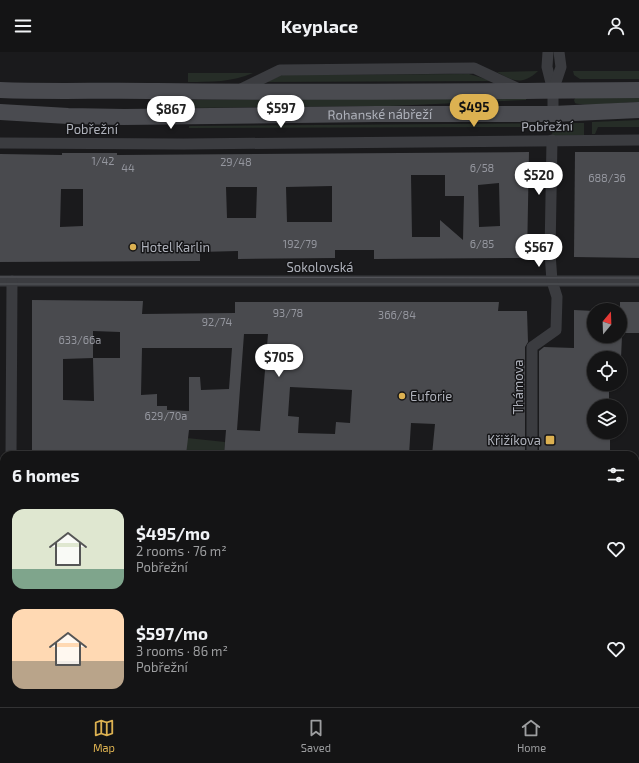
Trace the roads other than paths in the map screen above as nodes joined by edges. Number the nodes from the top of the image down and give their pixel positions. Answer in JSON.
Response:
{"nodes":[{"id":1,"x":548,"y":52,"type":"edge"},
{"id":2,"x":560,"y":52,"type":"edge"},
{"id":3,"x":0,"y":90,"type":"edge"},
{"id":4,"x":639,"y":90,"type":"edge"},
{"id":5,"x":523,"y":91,"type":"junction"},
{"id":6,"x":554,"y":91,"type":"junction"},
{"id":7,"x":235,"y":92,"type":"junction"},
{"id":8,"x":639,"y":110,"type":"edge"},
{"id":9,"x":0,"y":112,"type":"edge"},
{"id":10,"x":553,"y":114,"type":"junction"},
{"id":11,"x":552,"y":140,"type":"junction"},
{"id":12,"x":639,"y":140,"type":"edge"},
{"id":13,"x":0,"y":143,"type":"edge"},
{"id":14,"x":0,"y":281,"type":"edge"},
{"id":15,"x":12,"y":281,"type":"junction"},
{"id":16,"x":552,"y":281,"type":"junction"},
{"id":17,"x":639,"y":281,"type":"edge"},
{"id":18,"x":11,"y":451,"type":"edge"},
{"id":19,"x":532,"y":451,"type":"edge"}],
"edges":[{"from":1,"to":6,"type":"street"},
{"from":2,"to":6,"type":"street"},
{"from":3,"to":7,"type":"main road","name":"Rohanské nábřeží"},
{"from":4,"to":6,"type":"main road","name":"Rohanské nábřeží"},
{"from":5,"to":6,"type":"main road","name":"Rohanské nábřeží"},
{"from":5,"to":7,"type":"main road","name":"Rohanské nábřeží"},
{"from":5,"to":7,"type":"street","name":"Rohanské nábřeží"},
{"from":6,"to":10,"type":"street"},
{"from":8,"to":10,"type":"main road","name":"Rohanské nábřeží"},
{"from":9,"to":10,"type":"main road","name":"Rohanské nábřeží"},
{"from":11,"to":12,"type":"street","name":"Pobřežní"},
{"from":11,"to":13,"type":"street","name":"Pobřežní"},
{"from":11,"to":16,"type":"street","name":"Thámova"},
{"from":14,"to":15,"type":"street","name":"Sokolovská"},
{"from":15,"to":16,"type":"street","name":"Sokolovská"},
{"from":15,"to":18,"type":"street"},
{"from":16,"to":17,"type":"street","name":"Sokolovská"},
{"from":16,"to":19,"type":"street","name":"Thámova"}]}
